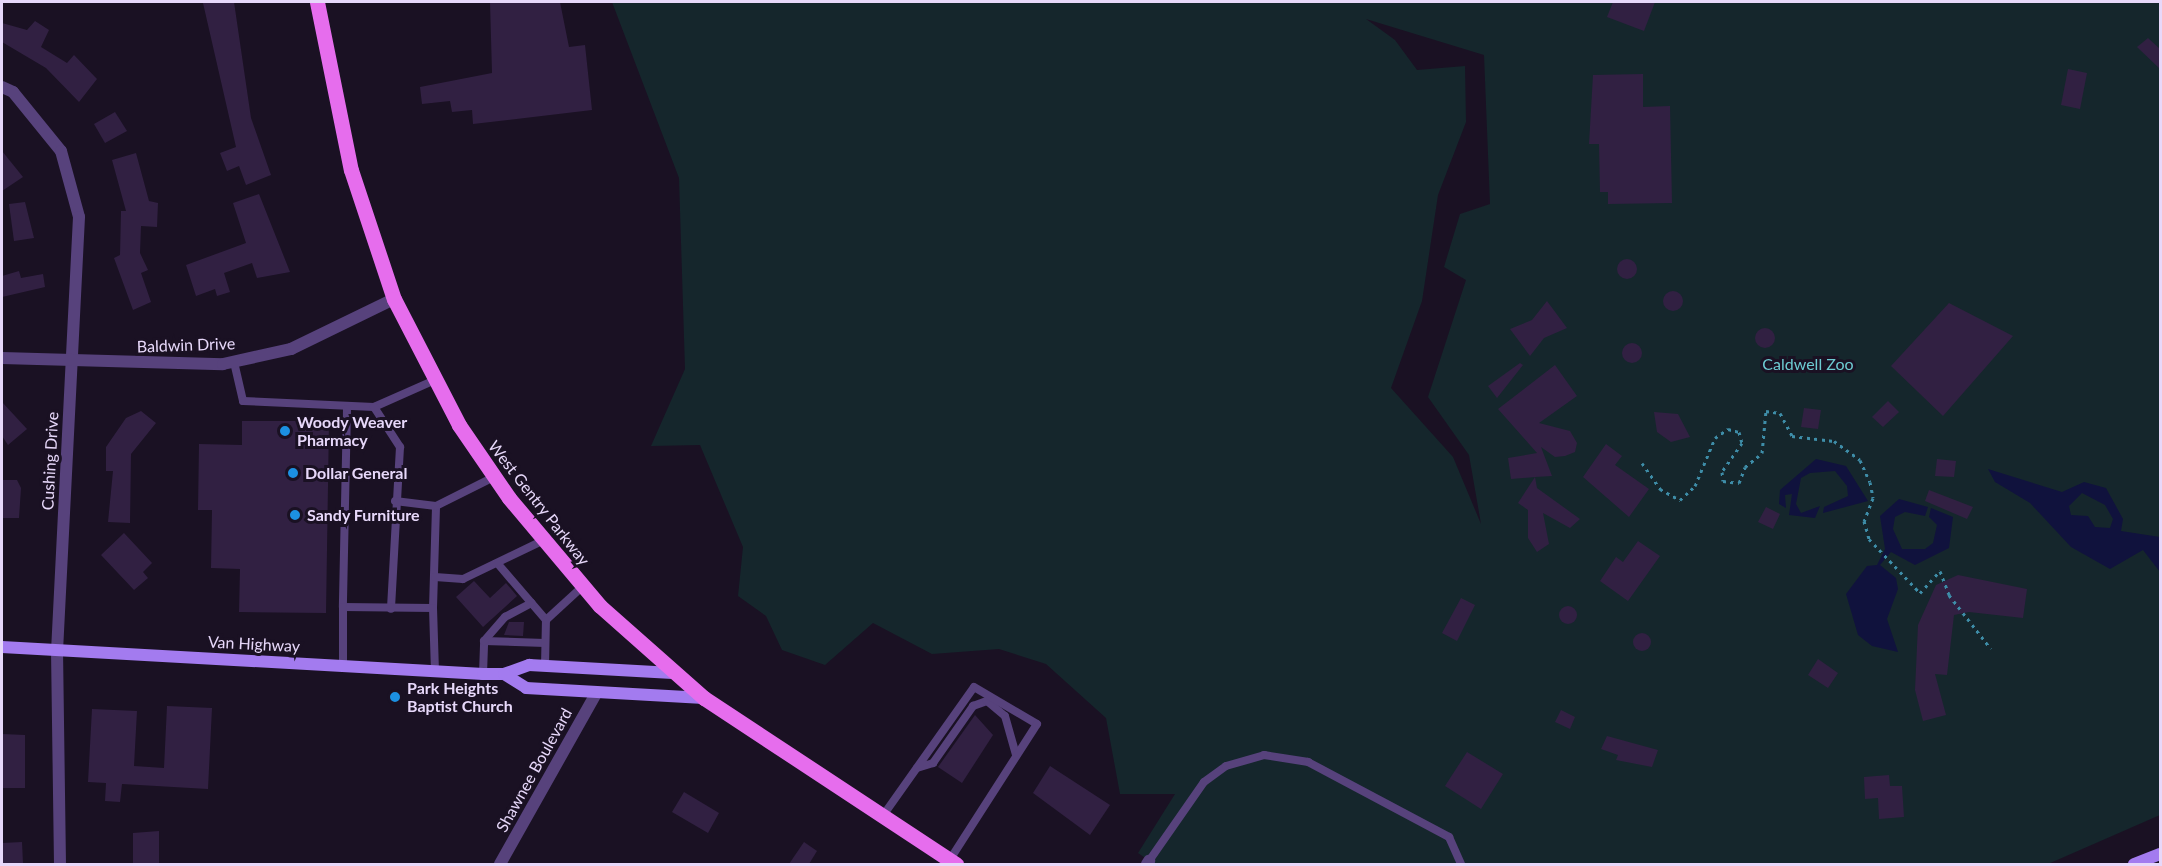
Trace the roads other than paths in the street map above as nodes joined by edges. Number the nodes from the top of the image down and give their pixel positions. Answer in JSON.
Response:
{"nodes":[{"id":1,"x":317,"y":2,"type":"edge"},
{"id":2,"x":2,"y":87,"type":"edge"},
{"id":3,"x":394,"y":299,"type":"junction"},
{"id":4,"x":2,"y":358,"type":"edge"},
{"id":5,"x":234,"y":362,"type":"junction"},
{"id":6,"x":71,"y":363,"type":"junction"},
{"id":7,"x":435,"y":380,"type":"junction"},
{"id":8,"x":374,"y":407,"type":"junction"},
{"id":9,"x":347,"y":409,"type":"junction"},
{"id":10,"x":494,"y":477,"type":"junction"},
{"id":11,"x":395,"y":501,"type":"junction"},
{"id":12,"x":436,"y":506,"type":"junction"},
{"id":13,"x":542,"y":541,"type":"junction"},
{"id":14,"x":498,"y":564,"type":"junction"},
{"id":15,"x":435,"y":577,"type":"junction"},
{"id":16,"x":582,"y":587,"type":"junction"},
{"id":17,"x":531,"y":603,"type":"junction"},
{"id":18,"x":343,"y":607,"type":"junction"},
{"id":19,"x":433,"y":608,"type":"junction"},
{"id":20,"x":391,"y":609,"type":"junction"},
{"id":21,"x":546,"y":620,"type":"junction"},
{"id":22,"x":484,"y":641,"type":"junction"},
{"id":23,"x":545,"y":643,"type":"junction"},
{"id":24,"x":2,"y":647,"type":"edge"},
{"id":25,"x":57,"y":650,"type":"junction"},
{"id":26,"x":343,"y":666,"type":"junction"},
{"id":27,"x":545,"y":666,"type":"junction"},
{"id":28,"x":435,"y":670,"type":"junction"},
{"id":29,"x":673,"y":673,"type":"junction"},
{"id":30,"x":483,"y":674,"type":"junction"},
{"id":31,"x":504,"y":674,"type":"junction"},
{"id":32,"x":597,"y":692,"type":"junction"},
{"id":33,"x":704,"y":699,"type":"junction"},
{"id":34,"x":1017,"y":755,"type":"junction"},
{"id":35,"x":917,"y":768,"type":"junction"},
{"id":36,"x":882,"y":818,"type":"junction"},
{"id":37,"x":2160,"y":854,"type":"edge"},
{"id":38,"x":952,"y":862,"type":"edge"},
{"id":39,"x":1148,"y":862,"type":"edge"},
{"id":40,"x":60,"y":864,"type":"edge"},
{"id":41,"x":500,"y":864,"type":"edge"},
{"id":42,"x":1461,"y":864,"type":"edge"},
{"id":43,"x":2134,"y":864,"type":"edge"}],
"edges":[{"from":1,"to":3,"type":"main road","name":"West Gentry Parkway"},
{"from":2,"to":6,"type":"street","name":"Cushing Drive"},
{"from":3,"to":5,"type":"street","name":"Baldwin Drive"},
{"from":3,"to":7,"type":"main road","name":"West Gentry Parkway"},
{"from":4,"to":6,"type":"street","name":"Baldwin Drive"},
{"from":5,"to":6,"type":"street","name":"Baldwin Drive"},
{"from":5,"to":9,"type":"lane"},
{"from":6,"to":25,"type":"street","name":"Cushing Drive"},
{"from":7,"to":8,"type":"lane"},
{"from":7,"to":10,"type":"main road","name":"West Gentry Parkway"},
{"from":8,"to":9,"type":"lane"},
{"from":8,"to":11,"type":"lane"},
{"from":9,"to":18,"type":"lane"},
{"from":10,"to":12,"type":"lane"},
{"from":10,"to":13,"type":"main road","name":"West Gentry Parkway"},
{"from":11,"to":12,"type":"lane"},
{"from":11,"to":20,"type":"lane"},
{"from":12,"to":15,"type":"lane"},
{"from":13,"to":14,"type":"lane"},
{"from":13,"to":16,"type":"main road","name":"West Gentry Parkway"},
{"from":14,"to":15,"type":"lane"},
{"from":14,"to":17,"type":"lane"},
{"from":15,"to":19,"type":"lane"},
{"from":16,"to":21,"type":"lane"},
{"from":16,"to":29,"type":"main road","name":"West Gentry Parkway"},
{"from":17,"to":21,"type":"lane"},
{"from":17,"to":22,"type":"lane"},
{"from":18,"to":20,"type":"lane"},
{"from":18,"to":26,"type":"lane"},
{"from":19,"to":20,"type":"lane"},
{"from":19,"to":28,"type":"lane"},
{"from":21,"to":23,"type":"lane"},
{"from":22,"to":23,"type":"lane"},
{"from":22,"to":30,"type":"lane"},
{"from":23,"to":27,"type":"lane"},
{"from":24,"to":25,"type":"main road","name":"Van Highway"},
{"from":25,"to":26,"type":"main road","name":"Van Highway"},
{"from":25,"to":40,"type":"street","name":"Cushing Drive"},
{"from":26,"to":28,"type":"main road","name":"Van Highway"},
{"from":27,"to":29,"type":"main road","name":"Van Highway"},
{"from":27,"to":31,"type":"main road","name":"Van Highway"},
{"from":28,"to":30,"type":"main road","name":"Van Highway"},
{"from":29,"to":33,"type":"main road","name":"West Gentry Parkway"},
{"from":30,"to":31,"type":"main road","name":"Van Highway"},
{"from":31,"to":32,"type":"main road","name":"Van Highway"},
{"from":32,"to":33,"type":"main road","name":"Van Highway"},
{"from":32,"to":41,"type":"street","name":"Shawnee Boulevard"},
{"from":33,"to":36,"type":"main road","name":"West Gentry Parkway"},
{"from":34,"to":35,"type":"lane"},
{"from":34,"to":35,"type":"lane"},
{"from":34,"to":38,"type":"lane"},
{"from":35,"to":36,"type":"lane"},
{"from":36,"to":38,"type":"main road","name":"West Gentry Parkway"},
{"from":37,"to":43,"type":"main road"},
{"from":39,"to":42,"type":"lane"}]}
